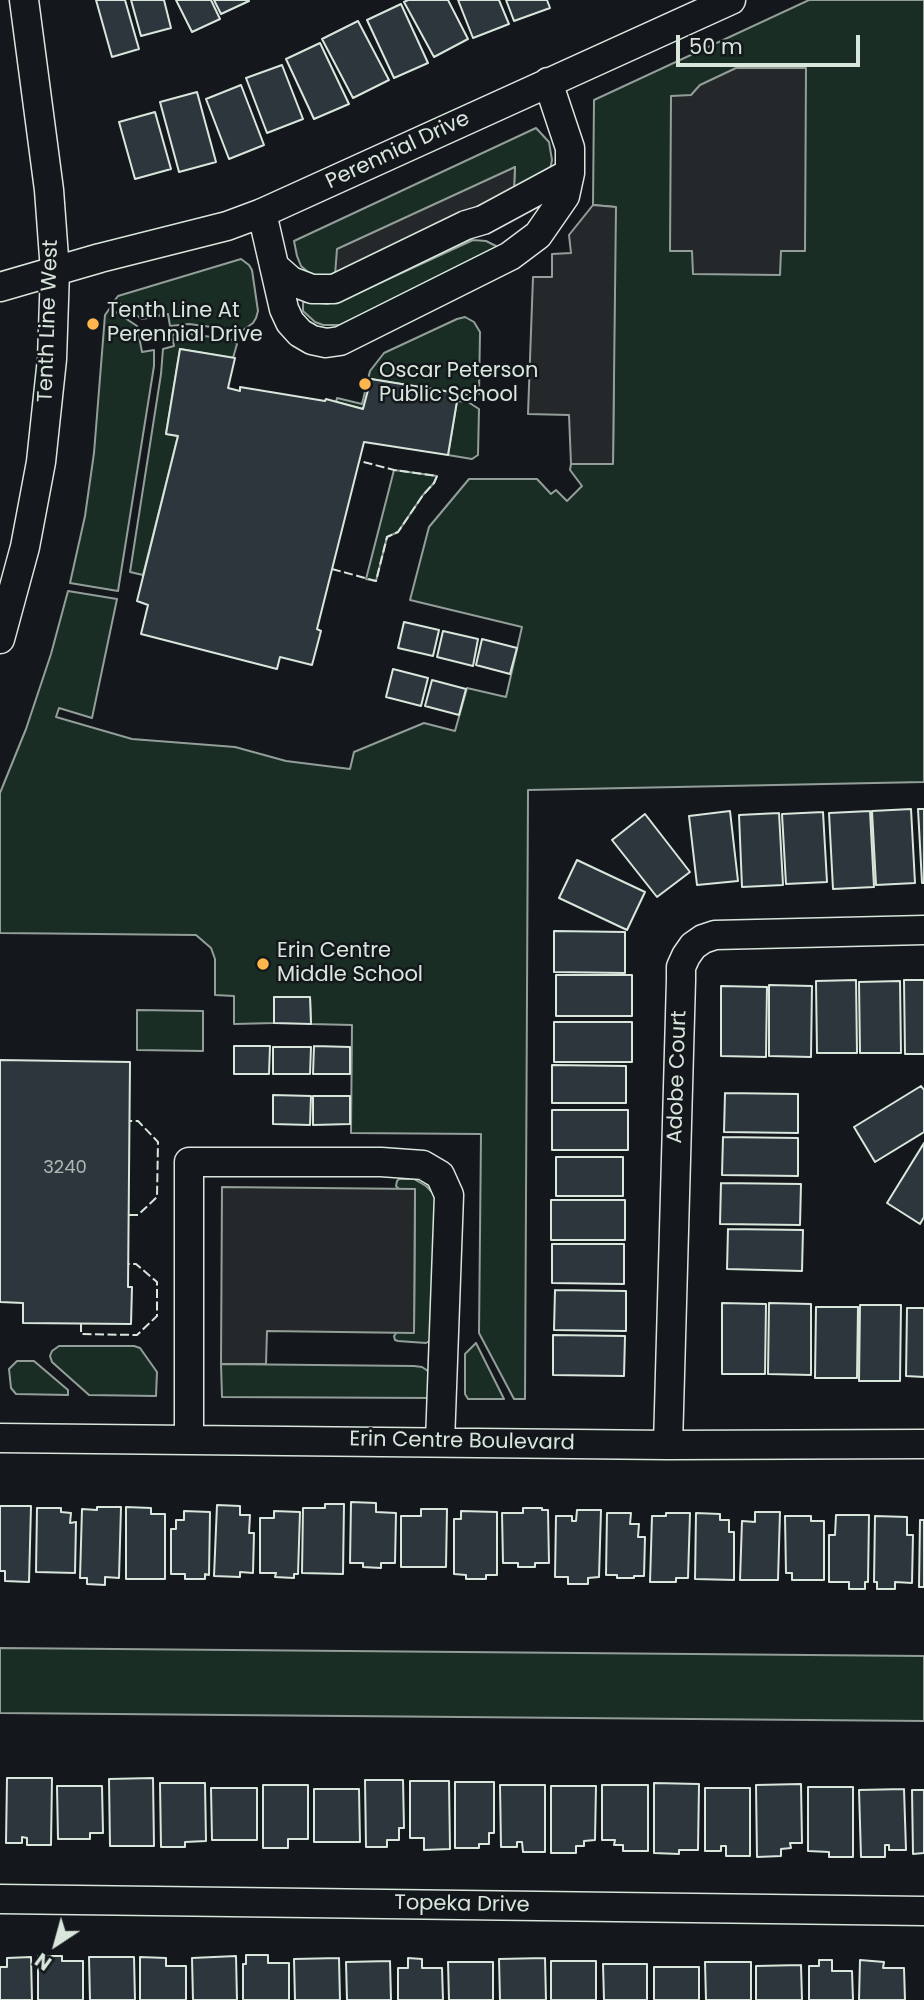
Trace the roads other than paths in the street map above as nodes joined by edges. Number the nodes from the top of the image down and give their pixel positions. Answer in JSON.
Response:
{"nodes":[{"id":1,"x":24,"y":0,"type":"edge"},
{"id":2,"x":715,"y":4,"type":"edge"},
{"id":3,"x":548,"y":82,"type":"junction"},
{"id":4,"x":570,"y":173,"type":"junction"},
{"id":5,"x":262,"y":213,"type":"junction"},
{"id":6,"x":274,"y":266,"type":"junction"},
{"id":7,"x":55,"y":271,"type":"junction"},
{"id":8,"x":0,"y":287,"type":"edge"},
{"id":9,"x":0,"y":639,"type":"edge"},
{"id":10,"x":924,"y":930,"type":"edge"},
{"id":11,"x":0,"y":1438,"type":"edge"},
{"id":12,"x":189,"y":1440,"type":"junction"},
{"id":13,"x":440,"y":1442,"type":"junction"},
{"id":14,"x":924,"y":1444,"type":"edge"},
{"id":15,"x":668,"y":1445,"type":"junction"},
{"id":16,"x":0,"y":1899,"type":"edge"},
{"id":17,"x":924,"y":1911,"type":"edge"}],
"edges":[{"from":1,"to":7,"type":"street","name":"Tenth Line West"},
{"from":2,"to":3,"type":"street","name":"Perennial Drive"},
{"from":3,"to":4,"type":"street"},
{"from":3,"to":5,"type":"street","name":"Perennial Drive"},
{"from":4,"to":6,"type":"street"},
{"from":4,"to":6,"type":"street"},
{"from":5,"to":6,"type":"street"},
{"from":5,"to":7,"type":"street","name":"Perennial Drive"},
{"from":7,"to":8,"type":"street","name":"Perennial Drive"},
{"from":7,"to":9,"type":"street","name":"Tenth Line West"},
{"from":10,"to":15,"type":"street","name":"Adobe Court"},
{"from":11,"to":12,"type":"street","name":"Erin Centre Boulevard"},
{"from":12,"to":13,"type":"street","name":"Erin Centre Boulevard"},
{"from":12,"to":13,"type":"street"},
{"from":13,"to":15,"type":"street","name":"Erin Centre Boulevard"},
{"from":14,"to":15,"type":"street","name":"Erin Centre Boulevard"},
{"from":16,"to":17,"type":"street","name":"Topeka Drive"}]}
